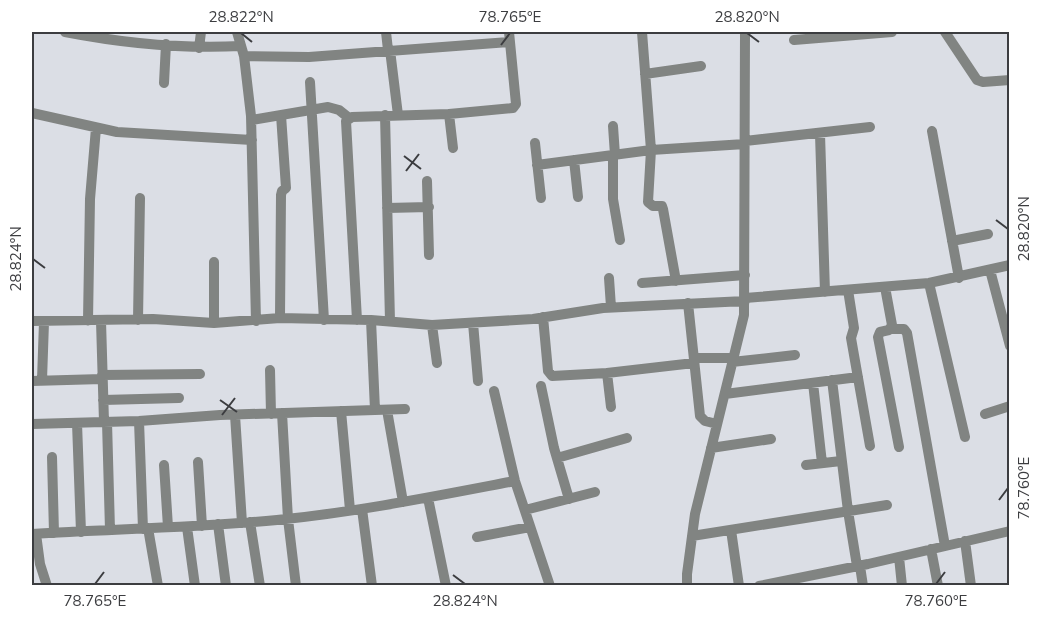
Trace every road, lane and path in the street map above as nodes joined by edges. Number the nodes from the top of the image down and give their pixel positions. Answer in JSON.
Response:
{"nodes":[{"id":1,"x":65,"y":32,"type":"edge"},
{"id":2,"x":201,"y":32,"type":"edge"},
{"id":3,"x":237,"y":32,"type":"edge"},
{"id":4,"x":386,"y":32,"type":"edge"},
{"id":5,"x":642,"y":32,"type":"edge"},
{"id":6,"x":745,"y":32,"type":"edge"},
{"id":7,"x":892,"y":32,"type":"edge"},
{"id":8,"x":945,"y":32,"type":"edge"},
{"id":9,"x":509,"y":37,"type":"edge"},
{"id":10,"x":794,"y":40,"type":"dead end"},
{"id":11,"x":166,"y":44,"type":"junction"},
{"id":12,"x":200,"y":48,"type":"junction"},
{"id":13,"x":389,"y":50,"type":"junction"},
{"id":14,"x":242,"y":51,"type":"junction"},
{"id":15,"x":701,"y":66,"type":"dead end"},
{"id":16,"x":645,"y":74,"type":"junction"},
{"id":17,"x":1010,"y":80,"type":"edge"},
{"id":18,"x":310,"y":82,"type":"dead end"},
{"id":19,"x":164,"y":83,"type":"dead end"},
{"id":20,"x":312,"y":109,"type":"junction"},
{"id":21,"x":32,"y":113,"type":"edge"},
{"id":22,"x":449,"y":114,"type":"junction"},
{"id":23,"x":281,"y":115,"type":"junction"},
{"id":24,"x":385,"y":115,"type":"junction"},
{"id":25,"x":398,"y":115,"type":"junction"},
{"id":26,"x":349,"y":118,"type":"junction"},
{"id":27,"x":252,"y":120,"type":"junction"},
{"id":28,"x":613,"y":126,"type":"dead end"},
{"id":29,"x":870,"y":127,"type":"dead end"},
{"id":30,"x":96,"y":128,"type":"junction"},
{"id":31,"x":932,"y":130,"type":"dead end"},
{"id":32,"x":820,"y":134,"type":"junction"},
{"id":33,"x":252,"y":140,"type":"junction"},
{"id":34,"x":745,"y":142,"type":"junction"},
{"id":35,"x":535,"y":143,"type":"dead end"},
{"id":36,"x":453,"y":148,"type":"dead end"},
{"id":37,"x":651,"y":150,"type":"junction"},
{"id":38,"x":614,"y":155,"type":"junction"},
{"id":39,"x":574,"y":160,"type":"junction"},
{"id":40,"x":537,"y":165,"type":"junction"},
{"id":41,"x":427,"y":181,"type":"dead end"},
{"id":42,"x":578,"y":197,"type":"dead end"},
{"id":43,"x":140,"y":198,"type":"dead end"},
{"id":44,"x":541,"y":198,"type":"dead end"},
{"id":45,"x":429,"y":207,"type":"junction"},
{"id":46,"x":387,"y":208,"type":"junction"},
{"id":47,"x":988,"y":234,"type":"dead end"},
{"id":48,"x":620,"y":240,"type":"dead end"},
{"id":49,"x":952,"y":241,"type":"junction"},
{"id":50,"x":429,"y":255,"type":"dead end"},
{"id":51,"x":214,"y":262,"type":"dead end"},
{"id":52,"x":1010,"y":265,"type":"edge"},
{"id":53,"x":990,"y":270,"type":"junction"},
{"id":54,"x":746,"y":275,"type":"junction"},
{"id":55,"x":609,"y":278,"type":"dead end"},
{"id":56,"x":959,"y":278,"type":"junction"},
{"id":57,"x":676,"y":281,"type":"junction"},
{"id":58,"x":930,"y":283,"type":"junction"},
{"id":59,"x":642,"y":284,"type":"dead end"},
{"id":60,"x":885,"y":287,"type":"junction"},
{"id":61,"x":848,"y":290,"type":"junction"},
{"id":62,"x":825,"y":292,"type":"junction"},
{"id":63,"x":745,"y":300,"type":"junction"},
{"id":64,"x":688,"y":303,"type":"junction"},
{"id":65,"x":611,"y":307,"type":"junction"},
{"id":66,"x":1005,"y":312,"type":"edge"},
{"id":67,"x":543,"y":317,"type":"junction"},
{"id":68,"x":280,"y":318,"type":"junction"},
{"id":69,"x":138,"y":320,"type":"junction"},
{"id":70,"x":324,"y":320,"type":"junction"},
{"id":71,"x":357,"y":320,"type":"junction"},
{"id":72,"x":371,"y":320,"type":"junction"},
{"id":73,"x":32,"y":321,"type":"edge"},
{"id":74,"x":88,"y":321,"type":"junction"},
{"id":75,"x":101,"y":321,"type":"junction"},
{"id":76,"x":256,"y":321,"type":"junction"},
{"id":77,"x":390,"y":321,"type":"junction"},
{"id":78,"x":44,"y":322,"type":"junction"},
{"id":79,"x":473,"y":322,"type":"junction"},
{"id":80,"x":214,"y":323,"type":"junction"},
{"id":81,"x":432,"y":325,"type":"junction"},
{"id":82,"x":890,"y":329,"type":"junction"},
{"id":83,"x":1010,"y":346,"type":"edge"},
{"id":84,"x":795,"y":355,"type":"dead end"},
{"id":85,"x":733,"y":360,"type":"junction"},
{"id":86,"x":694,"y":361,"type":"junction"},
{"id":87,"x":436,"y":363,"type":"dead end"},
{"id":88,"x":270,"y":370,"type":"dead end"},
{"id":89,"x":607,"y":373,"type":"junction"},
{"id":90,"x":200,"y":374,"type":"dead end"},
{"id":91,"x":102,"y":377,"type":"junction"},
{"id":92,"x":858,"y":377,"type":"junction"},
{"id":93,"x":37,"y":380,"type":"edge"},
{"id":94,"x":832,"y":380,"type":"junction"},
{"id":95,"x":477,"y":381,"type":"dead end"},
{"id":96,"x":813,"y":383,"type":"junction"},
{"id":97,"x":541,"y":386,"type":"dead end"},
{"id":98,"x":494,"y":391,"type":"dead end"},
{"id":99,"x":724,"y":394,"type":"junction"},
{"id":100,"x":179,"y":398,"type":"dead end"},
{"id":101,"x":103,"y":400,"type":"junction"},
{"id":102,"x":1010,"y":406,"type":"edge"},
{"id":103,"x":610,"y":407,"type":"dead end"},
{"id":104,"x":405,"y":409,"type":"dead end"},
{"id":105,"x":375,"y":410,"type":"junction"},
{"id":106,"x":387,"y":410,"type":"junction"},
{"id":107,"x":341,"y":411,"type":"junction"},
{"id":108,"x":282,"y":413,"type":"junction"},
{"id":109,"x":270,"y":414,"type":"junction"},
{"id":110,"x":985,"y":414,"type":"dead end"},
{"id":111,"x":235,"y":415,"type":"junction"},
{"id":112,"x":139,"y":421,"type":"junction"},
{"id":113,"x":105,"y":422,"type":"junction"},
{"id":114,"x":77,"y":423,"type":"junction"},
{"id":115,"x":32,"y":424,"type":"edge"},
{"id":116,"x":717,"y":424,"type":"junction"},
{"id":117,"x":965,"y":437,"type":"dead end"},
{"id":118,"x":627,"y":438,"type":"dead end"},
{"id":119,"x":771,"y":439,"type":"dead end"},
{"id":120,"x":870,"y":446,"type":"dead end"},
{"id":121,"x":899,"y":447,"type":"dead end"},
{"id":122,"x":711,"y":448,"type":"junction"},
{"id":123,"x":52,"y":457,"type":"dead end"},
{"id":124,"x":557,"y":458,"type":"junction"},
{"id":125,"x":841,"y":461,"type":"junction"},
{"id":126,"x":198,"y":462,"type":"dead end"},
{"id":127,"x":822,"y":463,"type":"junction"},
{"id":128,"x":164,"y":465,"type":"dead end"},
{"id":129,"x":806,"y":465,"type":"dead end"},
{"id":130,"x":515,"y":481,"type":"junction"},
{"id":131,"x":595,"y":492,"type":"dead end"},
{"id":132,"x":428,"y":498,"type":"junction"},
{"id":133,"x":569,"y":499,"type":"junction"},
{"id":134,"x":403,"y":502,"type":"junction"},
{"id":135,"x":887,"y":505,"type":"dead end"},
{"id":136,"x":362,"y":509,"type":"junction"},
{"id":137,"x":350,"y":510,"type":"junction"},
{"id":138,"x":525,"y":510,"type":"junction"},
{"id":139,"x":848,"y":511,"type":"junction"},
{"id":140,"x":288,"y":519,"type":"junction"},
{"id":141,"x":246,"y":522,"type":"junction"},
{"id":142,"x":218,"y":525,"type":"junction"},
{"id":143,"x":202,"y":526,"type":"junction"},
{"id":144,"x":168,"y":527,"type":"junction"},
{"id":145,"x":187,"y":527,"type":"junction"},
{"id":146,"x":530,"y":527,"type":"junction"},
{"id":147,"x":146,"y":529,"type":"junction"},
{"id":148,"x":110,"y":530,"type":"junction"},
{"id":149,"x":731,"y":530,"type":"junction"},
{"id":150,"x":1010,"y":531,"type":"edge"},
{"id":151,"x":81,"y":532,"type":"junction"},
{"id":152,"x":54,"y":533,"type":"junction"},
{"id":153,"x":34,"y":534,"type":"edge"},
{"id":154,"x":692,"y":536,"type":"junction"},
{"id":155,"x":477,"y":537,"type":"dead end"},
{"id":156,"x":965,"y":541,"type":"junction"},
{"id":157,"x":945,"y":546,"type":"junction"},
{"id":158,"x":931,"y":549,"type":"junction"},
{"id":159,"x":899,"y":557,"type":"junction"},
{"id":160,"x":859,"y":566,"type":"junction"},
{"id":161,"x":824,"y":573,"type":"junction"},
{"id":162,"x":790,"y":583,"type":"edge"},
{"id":163,"x":47,"y":585,"type":"edge"},
{"id":164,"x":158,"y":585,"type":"edge"},
{"id":165,"x":195,"y":585,"type":"edge"},
{"id":166,"x":226,"y":585,"type":"edge"},
{"id":167,"x":260,"y":585,"type":"edge"},
{"id":168,"x":296,"y":585,"type":"edge"},
{"id":169,"x":372,"y":585,"type":"edge"},
{"id":170,"x":446,"y":585,"type":"edge"},
{"id":171,"x":550,"y":585,"type":"edge"},
{"id":172,"x":687,"y":585,"type":"edge"},
{"id":173,"x":739,"y":585,"type":"edge"},
{"id":174,"x":759,"y":585,"type":"edge"},
{"id":175,"x":826,"y":585,"type":"edge"},
{"id":176,"x":863,"y":585,"type":"edge"},
{"id":177,"x":902,"y":585,"type":"edge"},
{"id":178,"x":938,"y":585,"type":"edge"},
{"id":179,"x":971,"y":585,"type":"edge"}],
"edges":[{"from":1,"to":11,"type":"street"},
{"from":2,"to":12,"type":"street"},
{"from":3,"to":14,"type":"street"},
{"from":4,"to":13,"type":"street"},
{"from":5,"to":16,"type":"street"},
{"from":6,"to":34,"type":"street"},
{"from":7,"to":10,"type":"street"},
{"from":8,"to":17,"type":"street"},
{"from":9,"to":13,"type":"street"},
{"from":9,"to":22,"type":"street"},
{"from":11,"to":12,"type":"street"},
{"from":11,"to":19,"type":"street"},
{"from":12,"to":14,"type":"street"},
{"from":13,"to":14,"type":"street"},
{"from":13,"to":25,"type":"street"},
{"from":14,"to":27,"type":"street"},
{"from":15,"to":16,"type":"street"},
{"from":16,"to":37,"type":"street"},
{"from":18,"to":20,"type":"street"},
{"from":20,"to":23,"type":"street"},
{"from":20,"to":26,"type":"street"},
{"from":20,"to":70,"type":"street"},
{"from":21,"to":30,"type":"street"},
{"from":22,"to":25,"type":"street"},
{"from":22,"to":36,"type":"street"},
{"from":23,"to":27,"type":"street"},
{"from":23,"to":68,"type":"street"},
{"from":24,"to":25,"type":"street"},
{"from":24,"to":26,"type":"street"},
{"from":24,"to":46,"type":"street"},
{"from":26,"to":71,"type":"street"},
{"from":27,"to":33,"type":"street"},
{"from":28,"to":38,"type":"street"},
{"from":29,"to":32,"type":"street"},
{"from":30,"to":33,"type":"street"},
{"from":30,"to":74,"type":"street"},
{"from":31,"to":49,"type":"street"},
{"from":32,"to":34,"type":"street"},
{"from":32,"to":62,"type":"street"},
{"from":33,"to":76,"type":"street"},
{"from":34,"to":37,"type":"street"},
{"from":34,"to":54,"type":"street"},
{"from":35,"to":40,"type":"street"},
{"from":37,"to":38,"type":"street"},
{"from":37,"to":57,"type":"street"},
{"from":38,"to":39,"type":"street"},
{"from":38,"to":48,"type":"street"},
{"from":39,"to":40,"type":"street"},
{"from":39,"to":42,"type":"street"},
{"from":40,"to":44,"type":"street"},
{"from":41,"to":45,"type":"street"},
{"from":43,"to":69,"type":"street"},
{"from":45,"to":46,"type":"street"},
{"from":45,"to":50,"type":"street"},
{"from":46,"to":77,"type":"street"},
{"from":47,"to":49,"type":"street"},
{"from":49,"to":56,"type":"street"},
{"from":51,"to":80,"type":"street"},
{"from":52,"to":53,"type":"street"},
{"from":53,"to":56,"type":"street"},
{"from":53,"to":66,"type":"street"},
{"from":54,"to":57,"type":"street"},
{"from":54,"to":63,"type":"street"},
{"from":55,"to":65,"type":"street"},
{"from":56,"to":58,"type":"street"},
{"from":57,"to":59,"type":"street"},
{"from":58,"to":60,"type":"street"},
{"from":58,"to":117,"type":"street"},
{"from":60,"to":61,"type":"street"},
{"from":60,"to":82,"type":"street"},
{"from":61,"to":62,"type":"street"},
{"from":61,"to":92,"type":"street"},
{"from":62,"to":63,"type":"street"},
{"from":63,"to":64,"type":"street"},
{"from":63,"to":85,"type":"street"},
{"from":64,"to":65,"type":"street"},
{"from":64,"to":86,"type":"street"},
{"from":65,"to":67,"type":"street"},
{"from":66,"to":83,"type":"street"},
{"from":67,"to":79,"type":"street"},
{"from":67,"to":89,"type":"street"},
{"from":68,"to":70,"type":"street"},
{"from":68,"to":76,"type":"street"},
{"from":69,"to":75,"type":"street"},
{"from":69,"to":80,"type":"street"},
{"from":70,"to":71,"type":"street"},
{"from":71,"to":72,"type":"street"},
{"from":72,"to":77,"type":"street"},
{"from":72,"to":105,"type":"street"},
{"from":73,"to":78,"type":"street"},
{"from":74,"to":75,"type":"street"},
{"from":74,"to":78,"type":"street"},
{"from":75,"to":91,"type":"street"},
{"from":76,"to":80,"type":"street"},
{"from":77,"to":81,"type":"street"},
{"from":78,"to":93,"type":"street"},
{"from":79,"to":81,"type":"street"},
{"from":79,"to":95,"type":"street"},
{"from":81,"to":87,"type":"street"},
{"from":82,"to":121,"type":"street"},
{"from":82,"to":157,"type":"street"},
{"from":84,"to":85,"type":"street"},
{"from":85,"to":86,"type":"street"},
{"from":85,"to":99,"type":"street"},
{"from":86,"to":89,"type":"street"},
{"from":86,"to":116,"type":"street"},
{"from":88,"to":109,"type":"street"},
{"from":89,"to":103,"type":"street"},
{"from":90,"to":91,"type":"street"},
{"from":91,"to":93,"type":"street"},
{"from":91,"to":101,"type":"street"},
{"from":92,"to":94,"type":"street"},
{"from":92,"to":120,"type":"street"},
{"from":94,"to":96,"type":"street"},
{"from":94,"to":125,"type":"street"},
{"from":96,"to":99,"type":"street"},
{"from":96,"to":127,"type":"street"},
{"from":97,"to":124,"type":"street"},
{"from":98,"to":130,"type":"street"},
{"from":99,"to":116,"type":"street"},
{"from":100,"to":101,"type":"street"},
{"from":101,"to":113,"type":"street"},
{"from":102,"to":110,"type":"street"},
{"from":104,"to":106,"type":"street"},
{"from":105,"to":106,"type":"street"},
{"from":105,"to":107,"type":"street"},
{"from":106,"to":134,"type":"street"},
{"from":107,"to":108,"type":"street"},
{"from":107,"to":137,"type":"street"},
{"from":108,"to":109,"type":"street"},
{"from":108,"to":140,"type":"street"},
{"from":109,"to":111,"type":"street"},
{"from":111,"to":112,"type":"street"},
{"from":111,"to":141,"type":"street"},
{"from":112,"to":113,"type":"street"},
{"from":112,"to":147,"type":"street"},
{"from":113,"to":114,"type":"street"},
{"from":113,"to":148,"type":"street"},
{"from":114,"to":115,"type":"street"},
{"from":114,"to":151,"type":"street"},
{"from":116,"to":122,"type":"street"},
{"from":118,"to":124,"type":"street"},
{"from":119,"to":122,"type":"street"},
{"from":122,"to":154,"type":"street"},
{"from":123,"to":152,"type":"street"},
{"from":124,"to":133,"type":"street"},
{"from":125,"to":127,"type":"street"},
{"from":125,"to":139,"type":"street"},
{"from":126,"to":143,"type":"street"},
{"from":127,"to":129,"type":"street"},
{"from":128,"to":144,"type":"street"},
{"from":130,"to":132,"type":"street"},
{"from":130,"to":138,"type":"street"},
{"from":131,"to":133,"type":"street"},
{"from":132,"to":134,"type":"street"},
{"from":132,"to":170,"type":"street"},
{"from":133,"to":138,"type":"street"},
{"from":134,"to":136,"type":"street"},
{"from":135,"to":139,"type":"street"},
{"from":136,"to":137,"type":"street"},
{"from":136,"to":169,"type":"street"},
{"from":137,"to":140,"type":"street"},
{"from":138,"to":146,"type":"street"},
{"from":139,"to":149,"type":"street"},
{"from":139,"to":160,"type":"street"},
{"from":140,"to":141,"type":"street"},
{"from":140,"to":168,"type":"street"},
{"from":141,"to":142,"type":"street"},
{"from":141,"to":167,"type":"street"},
{"from":142,"to":143,"type":"street"},
{"from":142,"to":166,"type":"street"},
{"from":143,"to":145,"type":"street"},
{"from":144,"to":145,"type":"street"},
{"from":144,"to":147,"type":"street"},
{"from":145,"to":165,"type":"street"},
{"from":146,"to":155,"type":"street"},
{"from":146,"to":171,"type":"street"},
{"from":147,"to":148,"type":"street"},
{"from":147,"to":164,"type":"street"},
{"from":148,"to":151,"type":"street"},
{"from":149,"to":154,"type":"street"},
{"from":149,"to":173,"type":"street"},
{"from":150,"to":156,"type":"street"},
{"from":151,"to":152,"type":"street"},
{"from":152,"to":153,"type":"street"},
{"from":153,"to":163,"type":"street"},
{"from":154,"to":172,"type":"street"},
{"from":156,"to":157,"type":"street"},
{"from":156,"to":179,"type":"street"},
{"from":157,"to":158,"type":"street"},
{"from":158,"to":159,"type":"street"},
{"from":158,"to":178,"type":"street"},
{"from":159,"to":160,"type":"street"},
{"from":159,"to":177,"type":"street"},
{"from":160,"to":161,"type":"street"},
{"from":160,"to":176,"type":"street"},
{"from":161,"to":162,"type":"street"},
{"from":161,"to":175,"type":"street"},
{"from":162,"to":174,"type":"street"}]}
